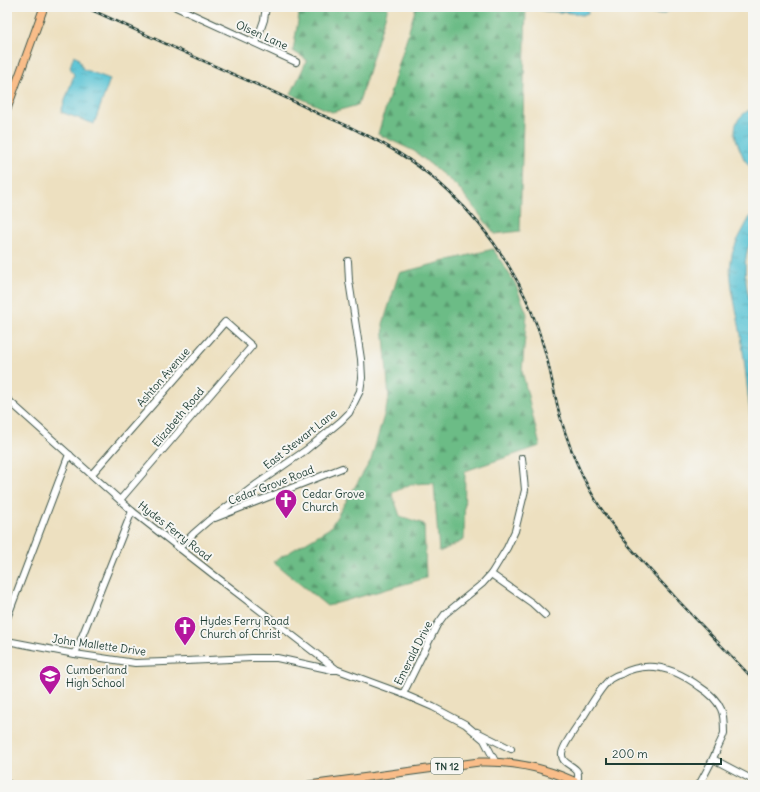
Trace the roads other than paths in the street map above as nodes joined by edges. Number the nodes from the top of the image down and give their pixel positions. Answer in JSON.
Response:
{"nodes":[{"id":1,"x":44,"y":7,"type":"edge"},
{"id":2,"x":176,"y":7,"type":"edge"},
{"id":3,"x":266,"y":7,"type":"edge"},
{"id":4,"x":256,"y":43,"type":"junction"},
{"id":5,"x":296,"y":62,"type":"dead end"},
{"id":6,"x":7,"y":109,"type":"edge"},
{"id":7,"x":348,"y":261,"type":"dead end"},
{"id":8,"x":251,"y":347,"type":"joint"},
{"id":9,"x":7,"y":398,"type":"edge"},
{"id":10,"x":70,"y":455,"type":"junction"},
{"id":11,"x":522,"y":458,"type":"dead end"},
{"id":12,"x":342,"y":468,"type":"dead end"},
{"id":13,"x":92,"y":474,"type":"junction"},
{"id":14,"x":120,"y":500,"type":"junction"},
{"id":15,"x":132,"y":511,"type":"junction"},
{"id":16,"x":208,"y":521,"type":"junction"},
{"id":17,"x":180,"y":548,"type":"junction"},
{"id":18,"x":491,"y":574,"type":"junction"},
{"id":19,"x":545,"y":615,"type":"dead end"},
{"id":20,"x":7,"y":618,"type":"edge"},
{"id":21,"x":7,"y":641,"type":"edge"},
{"id":22,"x":75,"y":654,"type":"junction"},
{"id":23,"x":335,"y":670,"type":"junction"},
{"id":24,"x":403,"y":694,"type":"junction"},
{"id":25,"x":472,"y":730,"type":"junction"},
{"id":26,"x":511,"y":749,"type":"dead end"},
{"id":27,"x":713,"y":759,"type":"junction"},
{"id":28,"x":495,"y":762,"type":"junction"},
{"id":29,"x":753,"y":780,"type":"edge"},
{"id":30,"x":7,"y":784,"type":"edge"},
{"id":31,"x":579,"y":784,"type":"edge"},
{"id":32,"x":10,"y":785,"type":"edge"},
{"id":33,"x":309,"y":785,"type":"edge"},
{"id":34,"x":699,"y":785,"type":"edge"}],
"edges":[{"from":1,"to":6,"type":"main road"},
{"from":2,"to":4,"type":"street","name":"Olsen Lane"},
{"from":3,"to":4,"type":"street"},
{"from":4,"to":5,"type":"street","name":"Olsen Lane"},
{"from":7,"to":16,"type":"street","name":"East Stewart Lane"},
{"from":8,"to":13,"type":"street","name":"Ashton Avenue"},
{"from":8,"to":14,"type":"street","name":"Elizabeth Road"},
{"from":9,"to":10,"type":"street","name":"Hydes Ferry Road"},
{"from":10,"to":13,"type":"street","name":"Hydes Ferry Road"},
{"from":10,"to":20,"type":"street"},
{"from":11,"to":18,"type":"street","name":"Emerald Drive"},
{"from":12,"to":16,"type":"street","name":"Cedar Grove Road"},
{"from":13,"to":14,"type":"street","name":"Hydes Ferry Road"},
{"from":14,"to":15,"type":"street","name":"Hydes Ferry Road"},
{"from":15,"to":17,"type":"street","name":"Hydes Ferry Road"},
{"from":15,"to":22,"type":"street"},
{"from":16,"to":17,"type":"street","name":"East Stewart Lane"},
{"from":17,"to":23,"type":"street","name":"Hydes Ferry Road"},
{"from":18,"to":19,"type":"street"},
{"from":18,"to":24,"type":"street","name":"Emerald Drive"},
{"from":21,"to":22,"type":"street","name":"John Mallette Drive"},
{"from":22,"to":23,"type":"street","name":"John Mallette Drive"},
{"from":23,"to":24,"type":"street"},
{"from":24,"to":25,"type":"street"},
{"from":25,"to":26,"type":"street"},
{"from":25,"to":28,"type":"street"},
{"from":27,"to":29,"type":"street"},
{"from":27,"to":31,"type":"street"},
{"from":27,"to":34,"type":"street"},
{"from":28,"to":31,"type":"main road","number":"TN 12"},
{"from":28,"to":33,"type":"main road","number":"TN 12"},
{"from":30,"to":32,"type":"main road"}]}
